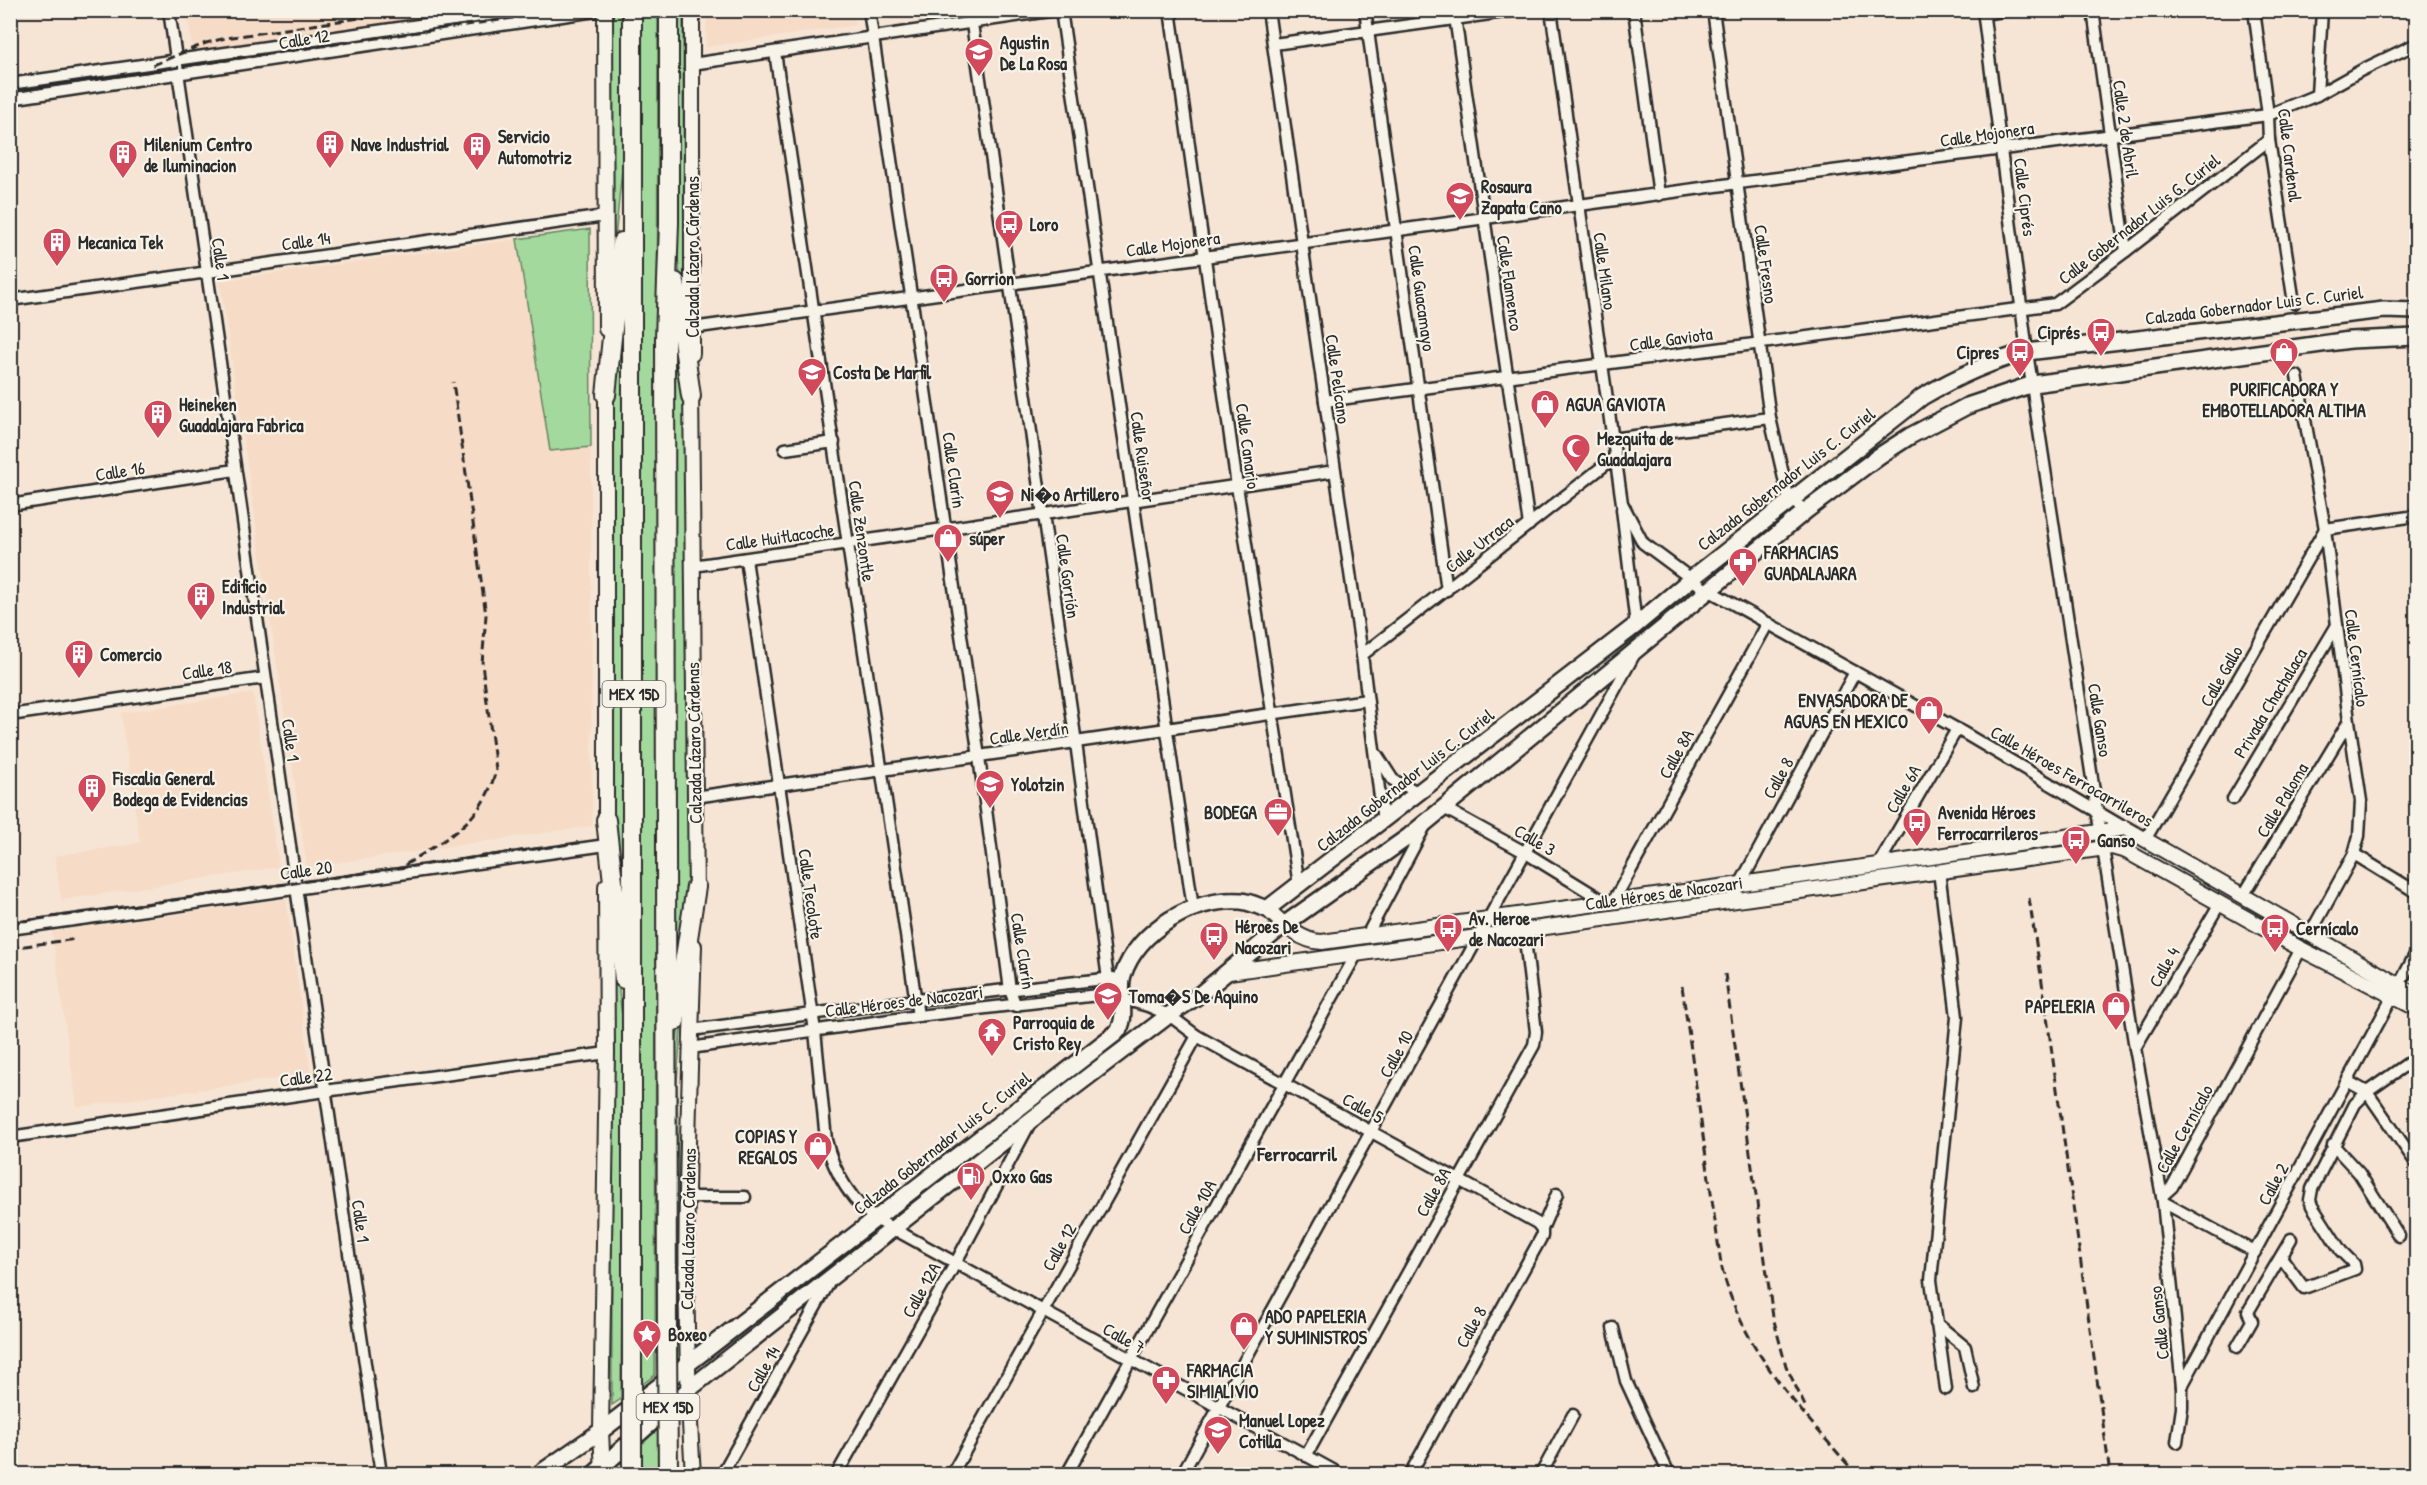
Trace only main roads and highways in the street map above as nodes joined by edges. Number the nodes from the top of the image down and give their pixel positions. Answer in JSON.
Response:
{"nodes":[{"id":1,"x":604,"y":10,"type":"edge"},
{"id":2,"x":632,"y":10,"type":"edge"},
{"id":3,"x":669,"y":10,"type":"edge"},
{"id":4,"x":692,"y":10,"type":"edge"},
{"id":5,"x":632,"y":157,"type":"junction"},
{"id":6,"x":669,"y":222,"type":"junction"},
{"id":7,"x":2416,"y":311,"type":"edge"},
{"id":8,"x":2416,"y":337,"type":"edge"},
{"id":9,"x":606,"y":395,"type":"junction"},
{"id":10,"x":692,"y":396,"type":"junction"},
{"id":11,"x":606,"y":820,"type":"junction"},
{"id":12,"x":2125,"y":828,"type":"joint"},
{"id":13,"x":2103,"y":847,"type":"joint"},
{"id":14,"x":696,"y":887,"type":"junction"},
{"id":15,"x":1267,"y":909,"type":"junction"},
{"id":16,"x":1285,"y":924,"type":"junction"},
{"id":17,"x":1229,"y":972,"type":"junction"},
{"id":18,"x":2396,"y":991,"type":"junction"},
{"id":19,"x":2416,"y":995,"type":"edge"},
{"id":20,"x":2416,"y":1008,"type":"edge"},
{"id":21,"x":633,"y":1034,"type":"junction"},
{"id":22,"x":666,"y":1100,"type":"junction"},
{"id":23,"x":687,"y":1364,"type":"junction"},
{"id":24,"x":688,"y":1390,"type":"junction"},
{"id":25,"x":601,"y":1431,"type":"junction"},
{"id":26,"x":600,"y":1472,"type":"edge"},
{"id":27,"x":668,"y":1473,"type":"edge"},
{"id":28,"x":540,"y":1474,"type":"edge"},
{"id":29,"x":632,"y":1474,"type":"edge"},
{"id":30,"x":693,"y":1474,"type":"edge"}],
"edges":[{"from":1,"to":9,"type":"main road"},
{"from":2,"to":5,"type":"highway","number":"MEX 15D"},
{"from":3,"to":6,"type":"highway","name":"Calzada Lázaro Cárdenas","number":"MEX 15D"},
{"from":4,"to":10,"type":"main road","name":"Calzada Lázaro Cárdenas"},
{"from":5,"to":9,"type":"highway"},
{"from":5,"to":21,"type":"highway","number":"MEX 15D"},
{"from":6,"to":10,"type":"highway"},
{"from":6,"to":22,"type":"highway","name":"Calzada Lázaro Cárdenas","number":"MEX 15D"},
{"from":7,"to":15,"type":"main road","name":"Calzada Gobernador Luis C. Curiel"},
{"from":8,"to":16,"type":"main road","name":"Calzada Gobernador Luis C. Curiel"},
{"from":9,"to":11,"type":"main road"},
{"from":10,"to":14,"type":"main road","name":"Calzada Lázaro Cárdenas"},
{"from":11,"to":21,"type":"highway"},
{"from":11,"to":25,"type":"main road"},
{"from":12,"to":16,"type":"main road","name":"Calle Héroes de Nacozari"},
{"from":12,"to":18,"type":"main road","name":"Calle Héroes Ferrocarrileros"},
{"from":13,"to":17,"type":"main road","name":"Calle Héroes de Nacozari"},
{"from":13,"to":18,"type":"main road","name":"Calle Héroes Ferrocarrileros"},
{"from":14,"to":22,"type":"highway"},
{"from":14,"to":23,"type":"main road","name":"Calzada Lázaro Cárdenas"},
{"from":15,"to":16,"type":"main road","name":"Calle Héroes de Nacozari"},
{"from":15,"to":23,"type":"main road","name":"Calzada Gobernador Luis C. Curiel"},
{"from":16,"to":17,"type":"main road","name":"Calzada Gobernador Luis C. Curiel"},
{"from":17,"to":24,"type":"main road","name":"Calzada Gobernador Luis C. Curiel"},
{"from":18,"to":19,"type":"main road","name":"Calle Héroes Ferrocarrileros"},
{"from":18,"to":20,"type":"main road","name":"Calle Héroes Ferrocarrileros"},
{"from":21,"to":29,"type":"highway","number":"MEX 15D","bridge":true},
{"from":22,"to":27,"type":"highway","name":"Calzada Lázaro Cárdenas","number":"MEX 15D","bridge":true},
{"from":23,"to":24,"type":"main road","name":"Calzada Lázaro Cárdenas"},
{"from":23,"to":25,"type":"main road","name":"Calzada Gobernador Luis C. Curiel"},
{"from":24,"to":26,"type":"main road","name":"Calzada Gobernador Luis C. Curiel"},
{"from":24,"to":30,"type":"main road","name":"Calzada Lázaro Cárdenas"},
{"from":25,"to":26,"type":"main road"},
{"from":25,"to":28,"type":"main road","name":"Calzada Gobernador Luis C. Curiel"}]}
